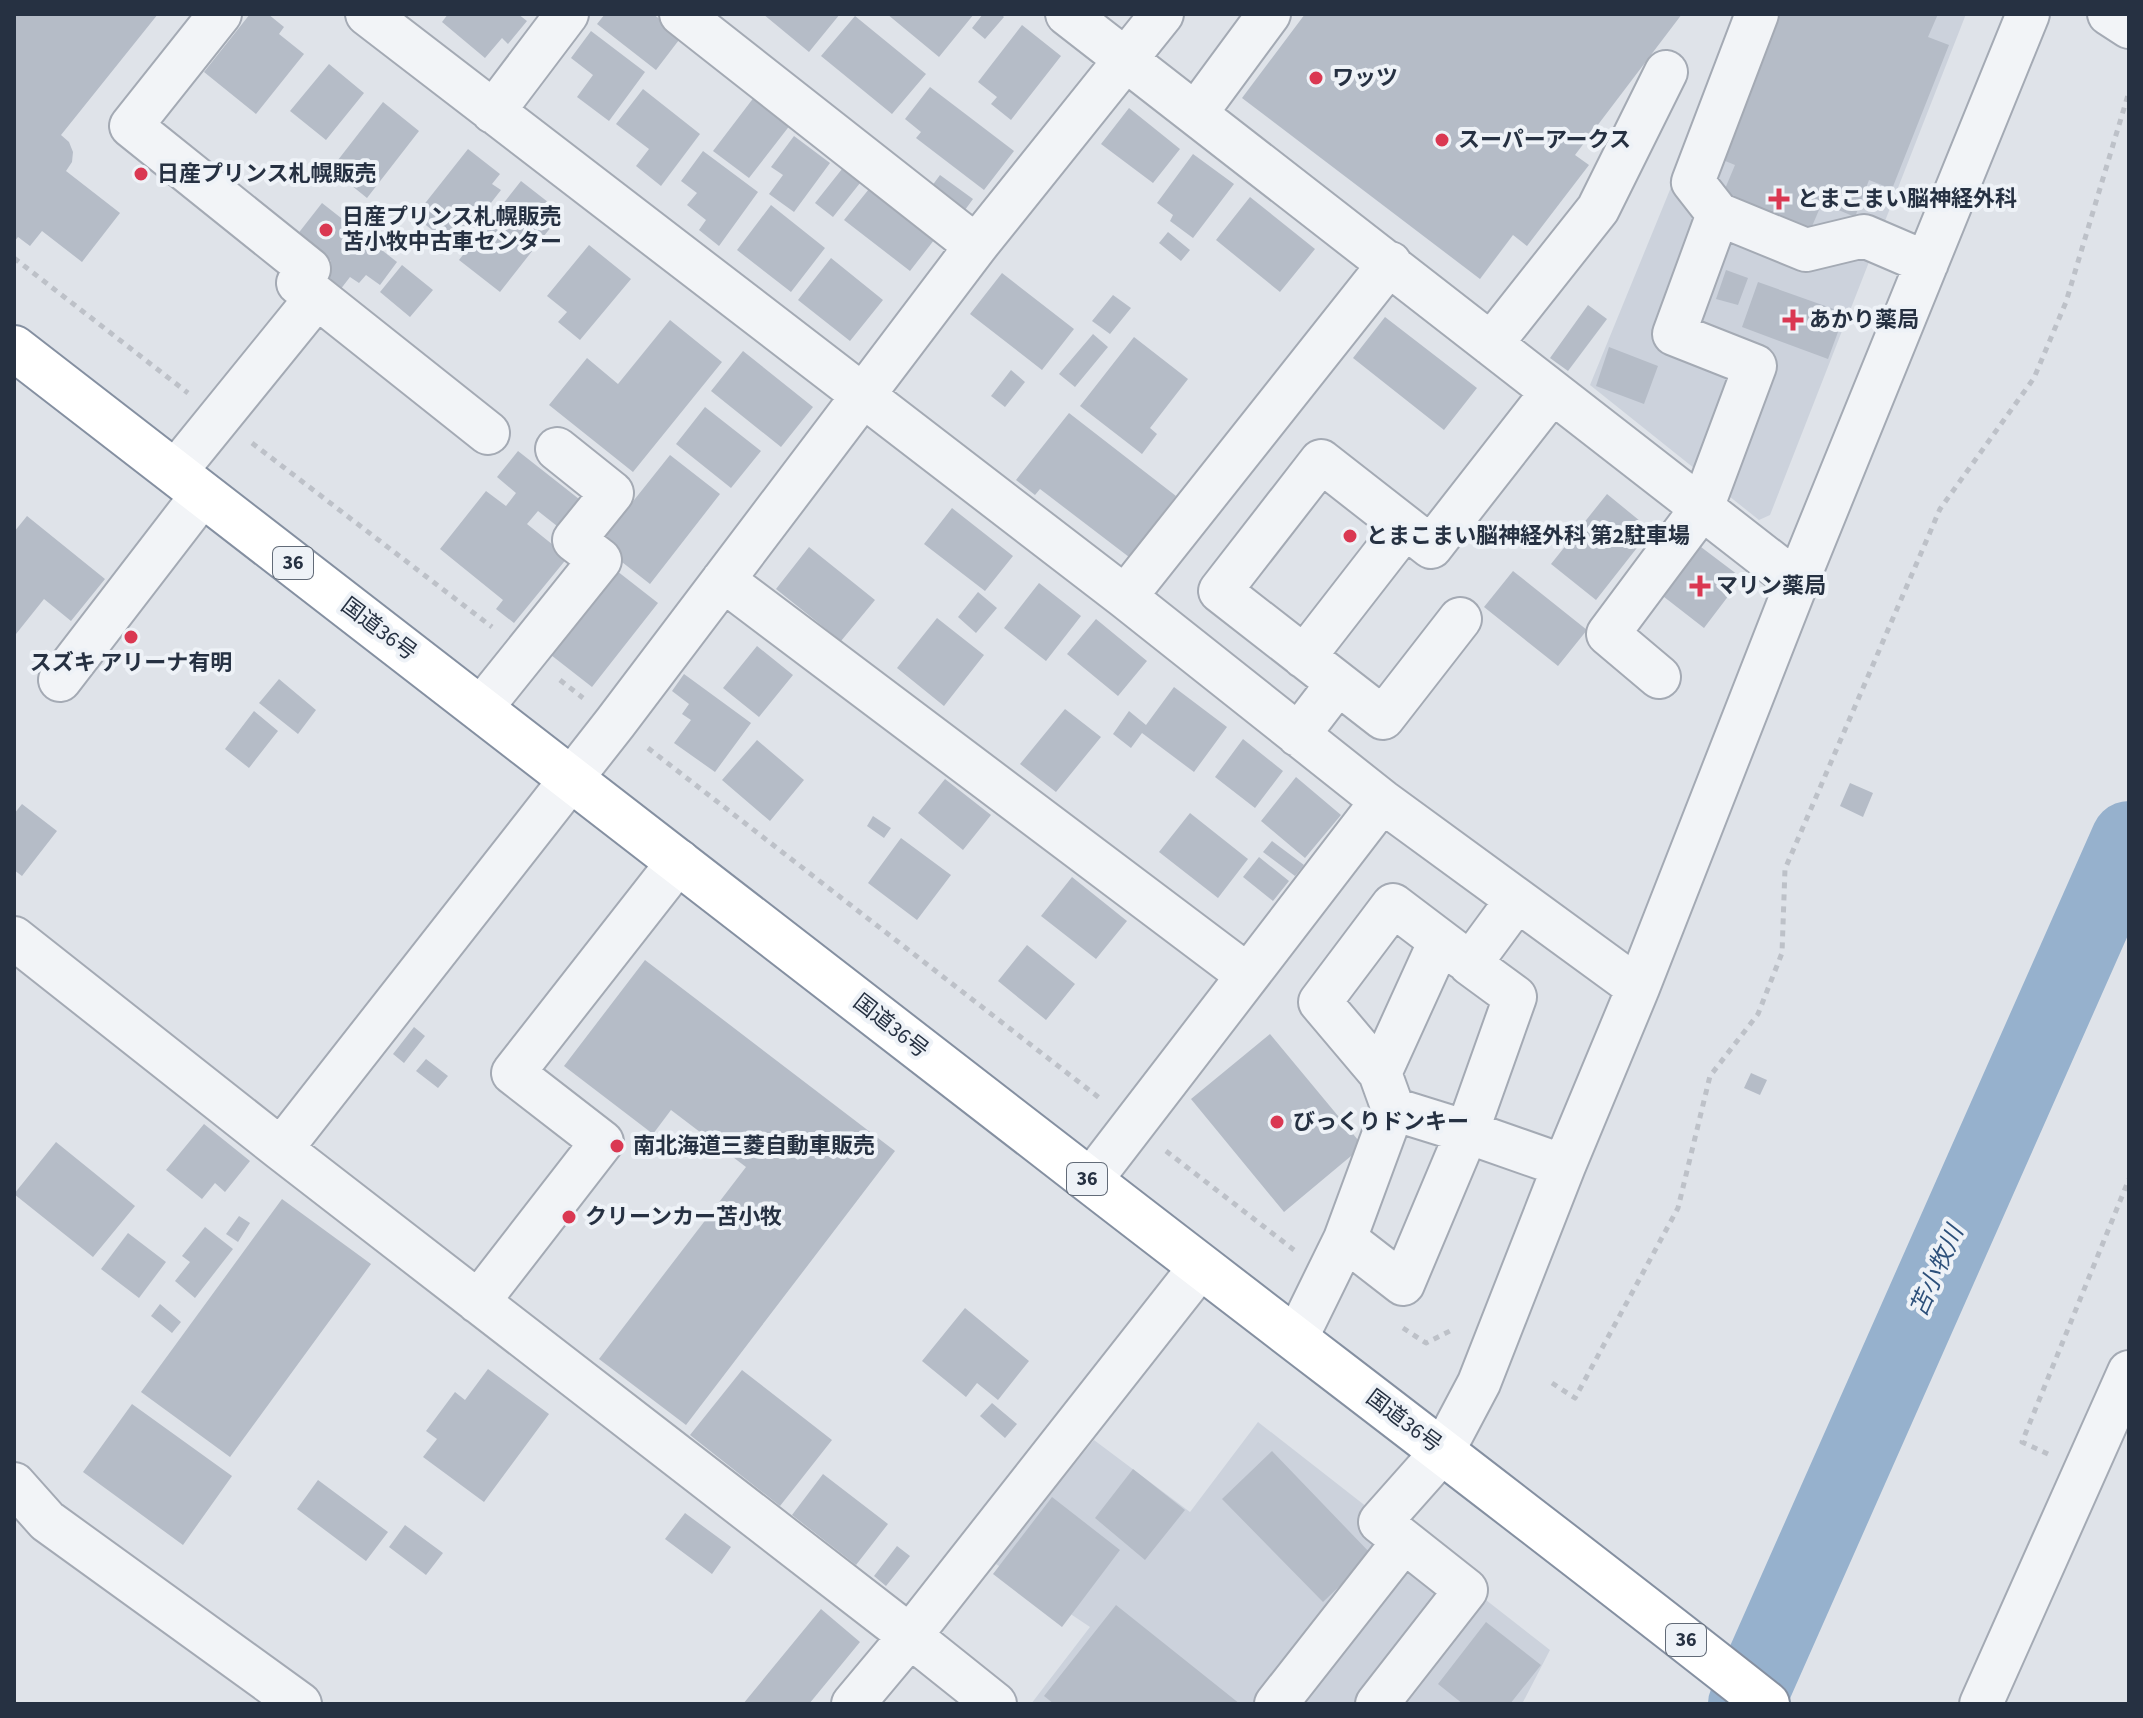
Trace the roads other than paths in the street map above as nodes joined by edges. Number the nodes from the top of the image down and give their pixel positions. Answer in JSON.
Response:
{"nodes":[{"id":1,"x":220,"y":14,"type":"edge"},
{"id":2,"x":367,"y":14,"type":"edge"},
{"id":3,"x":567,"y":14,"type":"edge"},
{"id":4,"x":681,"y":14,"type":"edge"},
{"id":5,"x":1067,"y":14,"type":"edge"},
{"id":6,"x":1162,"y":14,"type":"edge"},
{"id":7,"x":1269,"y":14,"type":"edge"},
{"id":8,"x":1757,"y":14,"type":"edge"},
{"id":9,"x":2028,"y":14,"type":"edge"},
{"id":10,"x":2109,"y":14,"type":"edge"},
{"id":11,"x":2129,"y":27,"type":"edge"},
{"id":12,"x":1125,"y":60,"type":"junction"},
{"id":13,"x":1666,"y":72,"type":"dead end"},
{"id":14,"x":493,"y":112,"type":"junction"},
{"id":15,"x":1196,"y":113,"type":"junction"},
{"id":16,"x":1718,"y":214,"type":"junction"},
{"id":17,"x":976,"y":246,"type":"junction"},
{"id":18,"x":1390,"y":263,"type":"junction"},
{"id":19,"x":1927,"y":263,"type":"junction"},
{"id":20,"x":317,"y":297,"type":"junction"},
{"id":21,"x":1491,"y":344,"type":"junction"},
{"id":22,"x":14,"y":348,"type":"edge"},
{"id":23,"x":1552,"y":392,"type":"junction"},
{"id":24,"x":861,"y":395,"type":"junction"},
{"id":25,"x":488,"y":433,"type":"dead end"},
{"id":26,"x":557,"y":449,"type":"dead end"},
{"id":27,"x":189,"y":483,"type":"junction"},
{"id":28,"x":1702,"y":508,"type":"junction"},
{"id":29,"x":1405,"y":527,"type":"junction"},
{"id":30,"x":723,"y":580,"type":"junction"},
{"id":31,"x":1797,"y":582,"type":"junction"},
{"id":32,"x":1125,"y":597,"type":"junction"},
{"id":33,"x":1460,"y":619,"type":"dead end"},
{"id":34,"x":1304,"y":657,"type":"junction"},
{"id":35,"x":1659,"y":677,"type":"dead end"},
{"id":36,"x":60,"y":680,"type":"dead end"},
{"id":37,"x":1338,"y":683,"type":"junction"},
{"id":38,"x":482,"y":707,"type":"junction"},
{"id":39,"x":1298,"y":735,"type":"junction"},
{"id":40,"x":572,"y":778,"type":"junction"},
{"id":41,"x":1382,"y":801,"type":"junction"},
{"id":42,"x":679,"y":861,"type":"junction"},
{"id":43,"x":1517,"y":900,"type":"junction"},
{"id":44,"x":14,"y":938,"type":"edge"},
{"id":45,"x":1455,"y":953,"type":"junction"},
{"id":46,"x":1246,"y":974,"type":"junction"},
{"id":47,"x":1638,"y":988,"type":"junction"},
{"id":48,"x":1387,"y":1091,"type":"junction"},
{"id":49,"x":1467,"y":1132,"type":"junction"},
{"id":50,"x":281,"y":1149,"type":"junction"},
{"id":51,"x":1564,"y":1166,"type":"junction"},
{"id":52,"x":1090,"y":1181,"type":"junction"},
{"id":53,"x":1336,"y":1257,"type":"junction"},
{"id":54,"x":1201,"y":1266,"type":"junction"},
{"id":55,"x":478,"y":1302,"type":"junction"},
{"id":56,"x":1296,"y":1339,"type":"junction"},
{"id":57,"x":2129,"y":1372,"type":"edge"},
{"id":58,"x":2119,"y":1426,"type":"edge"},
{"id":59,"x":1443,"y":1451,"type":"junction"},
{"id":60,"x":14,"y":1484,"type":"edge"},
{"id":61,"x":1404,"y":1541,"type":"junction"},
{"id":62,"x":910,"y":1636,"type":"junction"},
{"id":63,"x":300,"y":1704,"type":"edge"},
{"id":64,"x":853,"y":1704,"type":"edge"},
{"id":65,"x":995,"y":1704,"type":"edge"},
{"id":66,"x":1276,"y":1704,"type":"edge"},
{"id":67,"x":1377,"y":1704,"type":"edge"},
{"id":68,"x":1767,"y":1704,"type":"edge"},
{"id":69,"x":1981,"y":1704,"type":"edge"}],
"edges":[{"from":1,"to":20,"type":"street"},
{"from":2,"to":14,"type":"street"},
{"from":3,"to":14,"type":"street"},
{"from":4,"to":17,"type":"street"},
{"from":5,"to":12,"type":"street"},
{"from":6,"to":12,"type":"street"},
{"from":7,"to":15,"type":"street"},
{"from":8,"to":16,"type":"street"},
{"from":9,"to":19,"type":"street"},
{"from":10,"to":11,"type":"street"},
{"from":12,"to":15,"type":"street"},
{"from":12,"to":17,"type":"street"},
{"from":13,"to":21,"type":"street"},
{"from":14,"to":24,"type":"street"},
{"from":15,"to":18,"type":"street"},
{"from":16,"to":19,"type":"street"},
{"from":16,"to":28,"type":"street"},
{"from":17,"to":24,"type":"street"},
{"from":18,"to":21,"type":"street"},
{"from":18,"to":32,"type":"street"},
{"from":19,"to":31,"type":"street"},
{"from":20,"to":25,"type":"street"},
{"from":20,"to":27,"type":"street"},
{"from":21,"to":23,"type":"street"},
{"from":22,"to":27,"type":"highway","name":"国道36号","number":"36"},
{"from":23,"to":28,"type":"street"},
{"from":23,"to":29,"type":"street"},
{"from":24,"to":30,"type":"street"},
{"from":24,"to":32,"type":"street"},
{"from":26,"to":38,"type":"street"},
{"from":27,"to":36,"type":"street"},
{"from":27,"to":38,"type":"highway","name":"国道36号","number":"36"},
{"from":28,"to":31,"type":"street"},
{"from":28,"to":35,"type":"street"},
{"from":29,"to":34,"type":"street"},
{"from":29,"to":34,"type":"street"},
{"from":30,"to":40,"type":"street"},
{"from":30,"to":46,"type":"street"},
{"from":31,"to":47,"type":"street"},
{"from":32,"to":39,"type":"street"},
{"from":33,"to":37,"type":"street"},
{"from":34,"to":37,"type":"street"},
{"from":37,"to":39,"type":"street"},
{"from":38,"to":40,"type":"highway","name":"国道36号","number":"36"},
{"from":39,"to":41,"type":"street"},
{"from":40,"to":42,"type":"highway","name":"国道36号","number":"36"},
{"from":40,"to":50,"type":"street"},
{"from":41,"to":43,"type":"street"},
{"from":41,"to":46,"type":"street"},
{"from":42,"to":52,"type":"highway","name":"国道36号","number":"36"},
{"from":42,"to":55,"type":"street"},
{"from":43,"to":45,"type":"street"},
{"from":43,"to":47,"type":"street"},
{"from":44,"to":50,"type":"street"},
{"from":45,"to":48,"type":"street"},
{"from":45,"to":48,"type":"street"},
{"from":45,"to":49,"type":"street"},
{"from":46,"to":52,"type":"street"},
{"from":47,"to":51,"type":"street"},
{"from":48,"to":49,"type":"street"},
{"from":48,"to":53,"type":"street"},
{"from":49,"to":51,"type":"street"},
{"from":49,"to":53,"type":"street"},
{"from":50,"to":55,"type":"street"},
{"from":51,"to":59,"type":"street"},
{"from":52,"to":54,"type":"highway","name":"国道36号","number":"36"},
{"from":53,"to":56,"type":"street"},
{"from":54,"to":56,"type":"highway","name":"国道36号","number":"36"},
{"from":54,"to":62,"type":"street"},
{"from":55,"to":62,"type":"street"},
{"from":56,"to":59,"type":"highway","name":"国道36号","number":"36"},
{"from":57,"to":58,"type":"street"},
{"from":58,"to":69,"type":"street"},
{"from":59,"to":61,"type":"street"},
{"from":59,"to":68,"type":"highway","name":"国道36号","number":"36"},
{"from":60,"to":63,"type":"street"},
{"from":61,"to":66,"type":"street"},
{"from":61,"to":67,"type":"street"},
{"from":62,"to":64,"type":"street"},
{"from":62,"to":65,"type":"street"}]}
